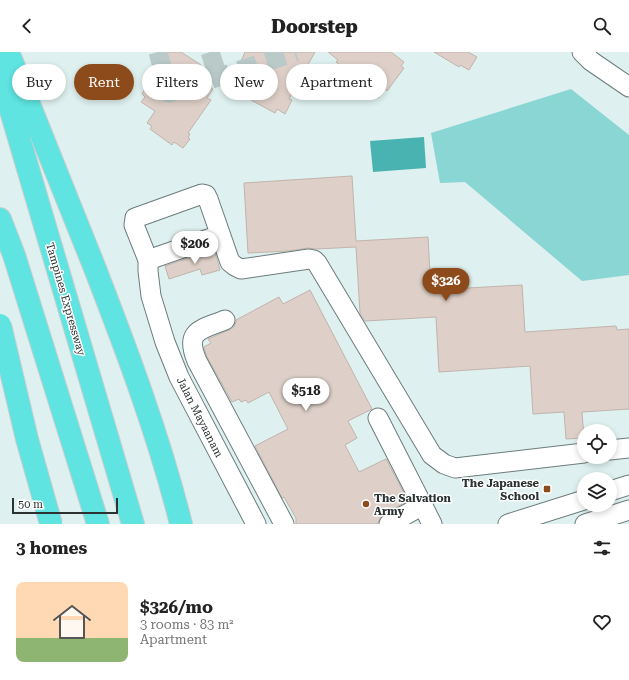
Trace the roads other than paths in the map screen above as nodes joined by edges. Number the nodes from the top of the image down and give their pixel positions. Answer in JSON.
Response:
{"nodes":[{"id":1,"x":5,"y":52,"type":"edge"},
{"id":2,"x":582,"y":52,"type":"edge"},
{"id":3,"x":0,"y":74,"type":"edge"},
{"id":4,"x":629,"y":87,"type":"edge"},
{"id":5,"x":0,"y":219,"type":"edge"},
{"id":6,"x":220,"y":235,"type":"junction"},
{"id":7,"x":148,"y":260,"type":"junction"},
{"id":8,"x":225,"y":320,"type":"dead end"},
{"id":9,"x":0,"y":325,"type":"edge"},
{"id":10,"x":378,"y":418,"type":"dead end"},
{"id":11,"x":629,"y":448,"type":"edge"},
{"id":12,"x":617,"y":449,"type":"edge"},
{"id":13,"x":577,"y":454,"type":"edge"},
{"id":14,"x":629,"y":485,"type":"edge"},
{"id":15,"x":617,"y":489,"type":"edge"},
{"id":16,"x":577,"y":502,"type":"edge"},
{"id":17,"x":423,"y":505,"type":"junction"},
{"id":18,"x":629,"y":510,"type":"edge"},
{"id":19,"x":52,"y":524,"type":"edge"},
{"id":20,"x":98,"y":524,"type":"edge"},
{"id":21,"x":133,"y":524,"type":"edge"},
{"id":22,"x":181,"y":524,"type":"edge"},
{"id":23,"x":256,"y":524,"type":"edge"},
{"id":24,"x":284,"y":524,"type":"edge"},
{"id":25,"x":389,"y":524,"type":"edge"},
{"id":26,"x":432,"y":524,"type":"edge"},
{"id":27,"x":508,"y":524,"type":"edge"},
{"id":28,"x":585,"y":524,"type":"edge"}],
"edges":[{"from":1,"to":22,"type":"highway"},
{"from":2,"to":4,"type":"street"},
{"from":3,"to":21,"type":"highway","name":"Tampines Expressway"},
{"from":5,"to":20,"type":"highway"},
{"from":6,"to":7,"type":"street"},
{"from":6,"to":7,"type":"street","name":"Jalan Mayaanam"},
{"from":6,"to":13,"type":"street"},
{"from":7,"to":23,"type":"street","name":"Jalan Mayaanam"},
{"from":8,"to":24,"type":"street"},
{"from":9,"to":19,"type":"highway","bridge":true},
{"from":10,"to":17,"type":"street"},
{"from":11,"to":12,"type":"street"},
{"from":14,"to":15,"type":"street"},
{"from":16,"to":27,"type":"street"},
{"from":17,"to":25,"type":"street"},
{"from":17,"to":26,"type":"street"},
{"from":18,"to":28,"type":"street"}]}
